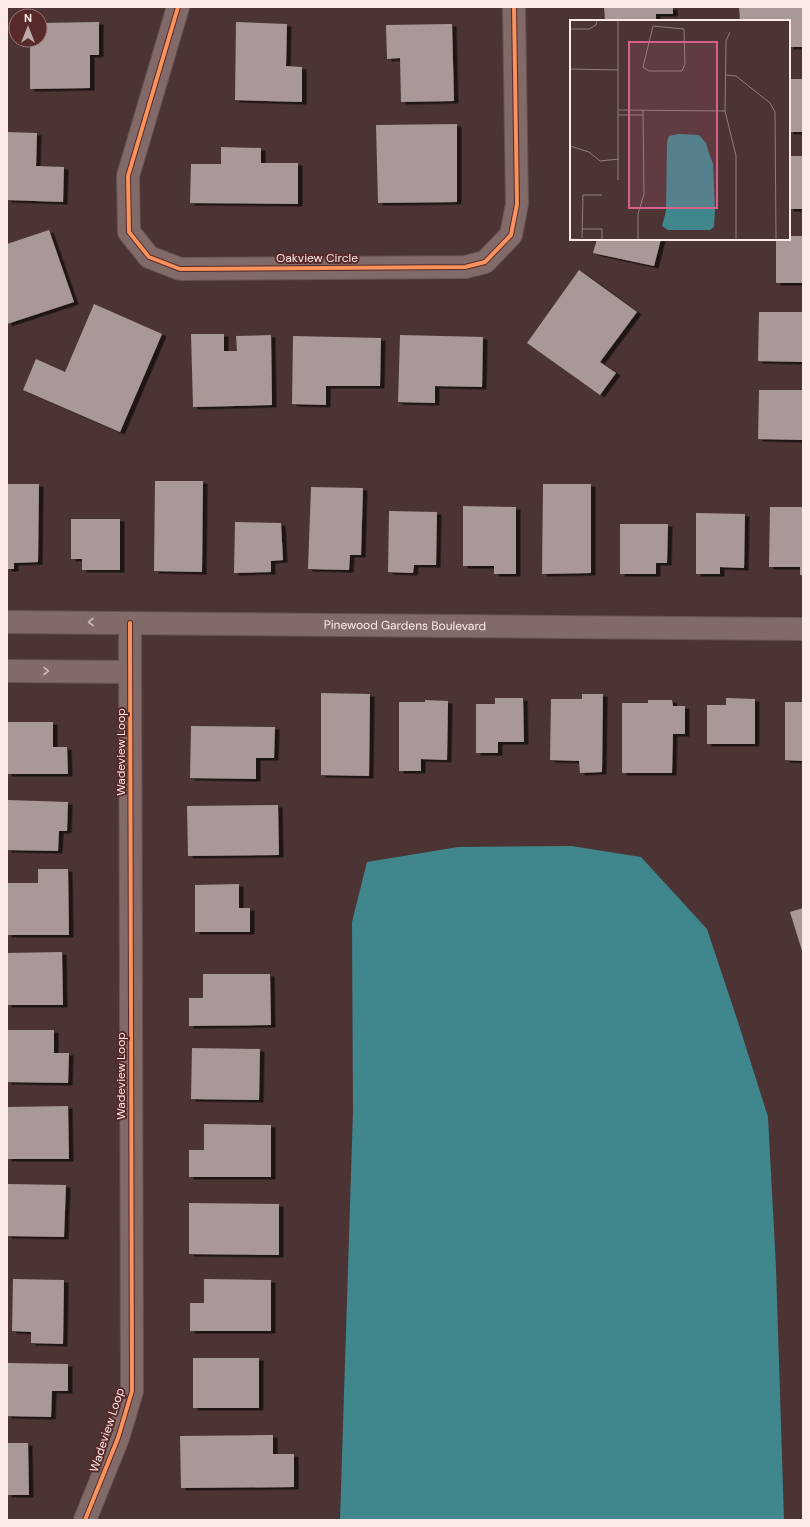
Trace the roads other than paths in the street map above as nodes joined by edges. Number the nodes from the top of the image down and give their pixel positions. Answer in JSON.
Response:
{"nodes":[{"id":1,"x":178,"y":7,"type":"edge"},
{"id":2,"x":514,"y":7,"type":"edge"},
{"id":3,"x":7,"y":622,"type":"edge"},
{"id":4,"x":130,"y":623,"type":"junction"},
{"id":5,"x":803,"y":629,"type":"edge"},
{"id":6,"x":7,"y":671,"type":"edge"},
{"id":7,"x":130,"y":672,"type":"junction"},
{"id":8,"x":86,"y":1520,"type":"edge"}],
"edges":[{"from":1,"to":2,"type":"street","name":"Oakview Circle"},
{"from":4,"to":3,"type":"street","name":"Pinewood Gardens Boulevard","one_way":true},
{"from":4,"to":5,"type":"street","name":"Pinewood Gardens Boulevard"},
{"from":4,"to":7,"type":"street","name":"Wadeview Loop"},
{"from":6,"to":7,"type":"street","one_way":true},
{"from":7,"to":8,"type":"street","name":"Wadeview Loop"}]}
